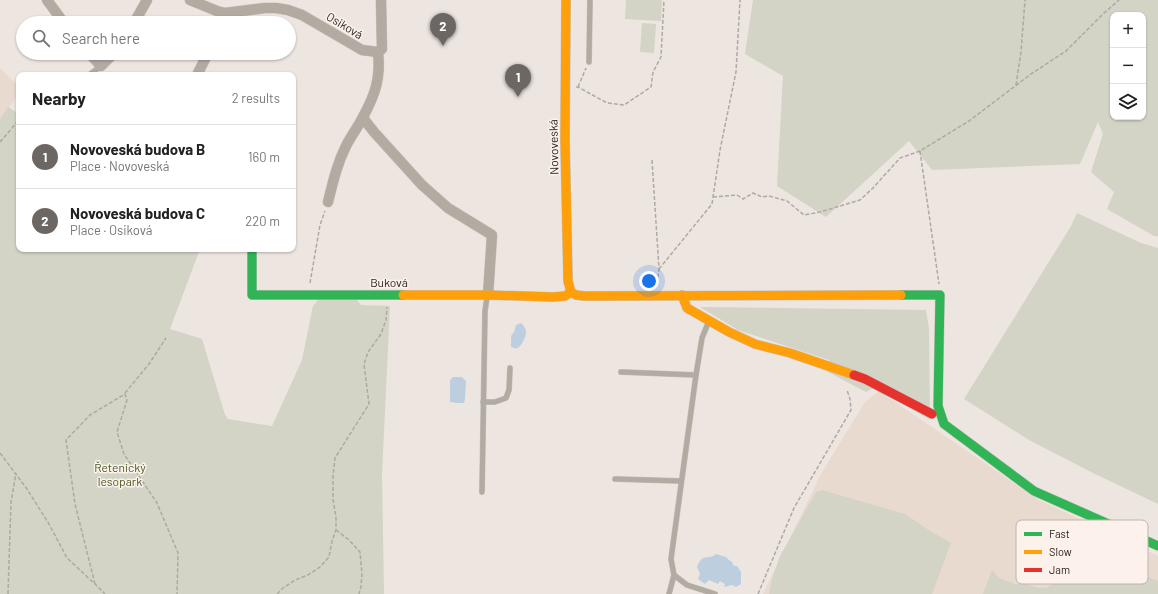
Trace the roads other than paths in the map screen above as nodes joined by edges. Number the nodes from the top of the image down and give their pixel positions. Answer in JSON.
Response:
{"nodes":[{"id":1,"x":47,"y":0,"type":"edge"},
{"id":2,"x":147,"y":0,"type":"edge"},
{"id":3,"x":190,"y":0,"type":"edge"},
{"id":4,"x":381,"y":0,"type":"edge"},
{"id":5,"x":566,"y":0,"type":"edge"},
{"id":6,"x":590,"y":0,"type":"edge"},
{"id":7,"x":265,"y":4,"type":"edge"},
{"id":8,"x":59,"y":16,"type":"edge"},
{"id":9,"x":138,"y":16,"type":"edge"},
{"id":10,"x":221,"y":16,"type":"edge"},
{"id":11,"x":229,"y":16,"type":"edge"},
{"id":12,"x":378,"y":52,"type":"junction"},
{"id":13,"x":95,"y":60,"type":"edge"},
{"id":14,"x":107,"y":60,"type":"edge"},
{"id":15,"x":204,"y":60,"type":"edge"},
{"id":16,"x":589,"y":62,"type":"road end"},
{"id":17,"x":101,"y":66,"type":"junction"},
{"id":18,"x":93,"y":72,"type":"edge"},
{"id":19,"x":198,"y":72,"type":"edge"},
{"id":20,"x":363,"y":118,"type":"junction"},
{"id":21,"x":328,"y":202,"type":"road end"},
{"id":22,"x":252,"y":252,"type":"edge"},
{"id":23,"x":571,"y":292,"type":"junction"},
{"id":24,"x":682,"y":295,"type":"junction"},
{"id":25,"x":488,"y":296,"type":"junction"},
{"id":26,"x":709,"y":320,"type":"junction"},
{"id":27,"x":510,"y":368,"type":"dead end"},
{"id":28,"x":621,"y":372,"type":"dead end"},
{"id":29,"x":696,"y":375,"type":"junction"},
{"id":30,"x":483,"y":402,"type":"junction"},
{"id":31,"x":932,"y":414,"type":"dead end"},
{"id":32,"x":615,"y":479,"type":"dead end"},
{"id":33,"x":681,"y":481,"type":"junction"},
{"id":34,"x":482,"y":492,"type":"dead end"},
{"id":35,"x":1099,"y":520,"type":"edge"},
{"id":36,"x":1148,"y":542,"type":"edge"},
{"id":37,"x":1158,"y":546,"type":"edge"},
{"id":38,"x":674,"y":575,"type":"junction"},
{"id":39,"x":669,"y":594,"type":"edge"},
{"id":40,"x":715,"y":594,"type":"edge"}],
"edges":[{"from":1,"to":8,"type":"street"},
{"from":2,"to":9,"type":"street"},
{"from":3,"to":10,"type":"street"},
{"from":4,"to":12,"type":"street","name":"Osiková"},
{"from":5,"to":23,"type":"street","name":"Novoveská"},
{"from":6,"to":16,"type":"lane"},
{"from":7,"to":11,"type":"street","name":"Osiková"},
{"from":7,"to":12,"type":"street","name":"Osiková"},
{"from":12,"to":20,"type":"street"},
{"from":13,"to":17,"type":"street"},
{"from":14,"to":17,"type":"street"},
{"from":15,"to":19,"type":"street"},
{"from":17,"to":18,"type":"lane"},
{"from":20,"to":21,"type":"street"},
{"from":20,"to":25,"type":"street"},
{"from":22,"to":25,"type":"street","name":"Buková"},
{"from":23,"to":24,"type":"street"},
{"from":23,"to":25,"type":"street","name":"Buková"},
{"from":24,"to":26,"type":"street"},
{"from":24,"to":35,"type":"street"},
{"from":25,"to":30,"type":"lane"},
{"from":26,"to":29,"type":"lane"},
{"from":26,"to":31,"type":"street"},
{"from":27,"to":30,"type":"lane"},
{"from":28,"to":29,"type":"lane"},
{"from":29,"to":33,"type":"lane"},
{"from":30,"to":34,"type":"lane"},
{"from":32,"to":33,"type":"lane"},
{"from":33,"to":38,"type":"lane"},
{"from":36,"to":37,"type":"street"},
{"from":38,"to":39,"type":"lane"},
{"from":38,"to":40,"type":"lane"}]}
